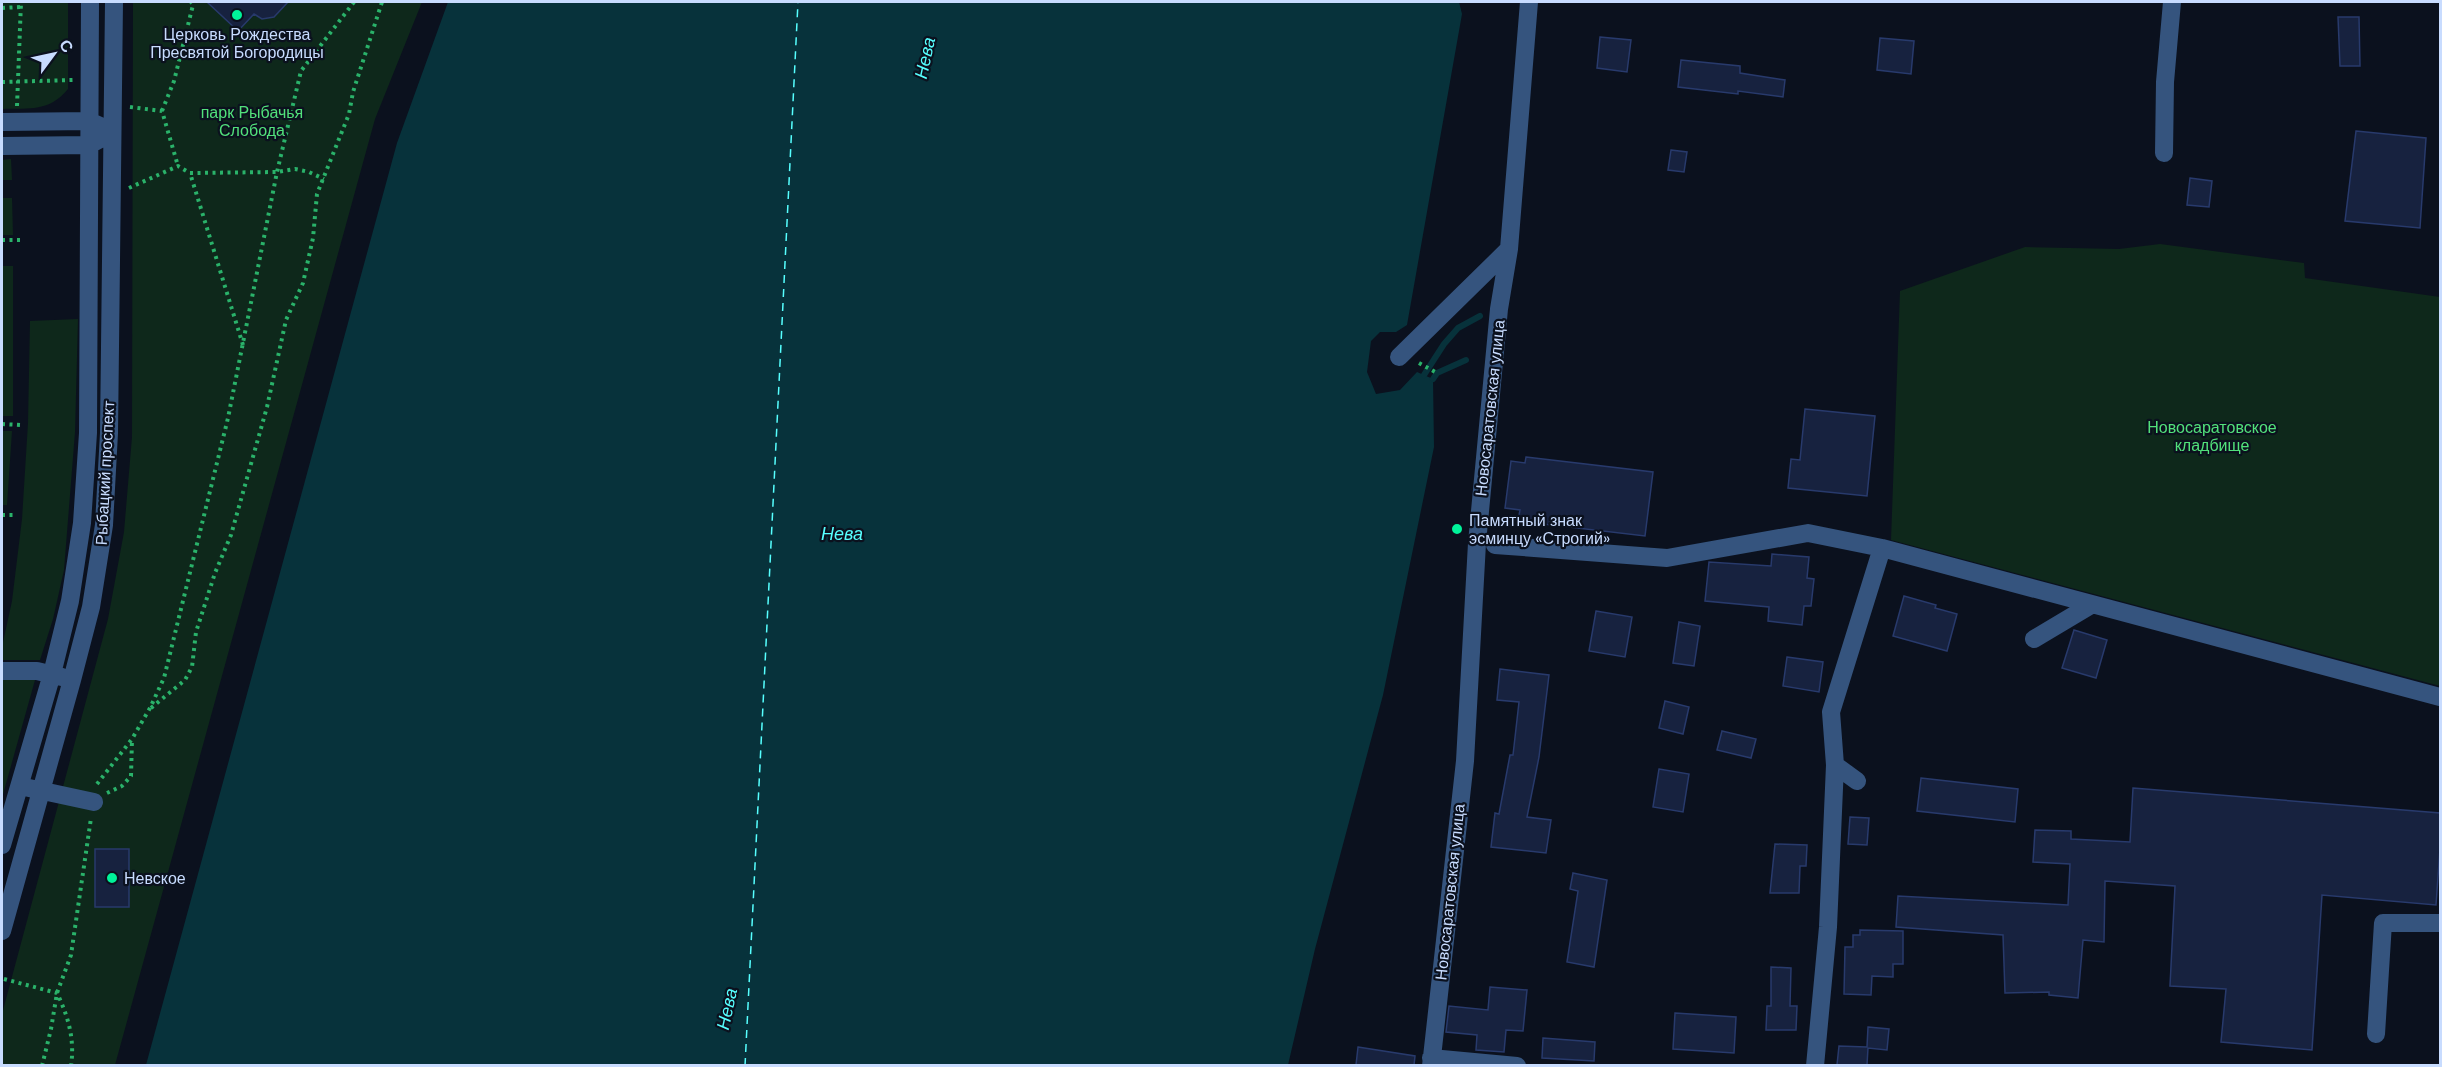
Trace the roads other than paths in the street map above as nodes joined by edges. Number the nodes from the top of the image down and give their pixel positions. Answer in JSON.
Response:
{"nodes":[{"id":1,"x":90,"y":2,"type":"edge"},
{"id":2,"x":114,"y":2,"type":"edge"},
{"id":3,"x":1528,"y":2,"type":"edge"},
{"id":4,"x":2172,"y":2,"type":"edge"},
{"id":5,"x":90,"y":121,"type":"junction"},
{"id":6,"x":2,"y":122,"type":"edge"},
{"id":7,"x":113,"y":132,"type":"junction"},
{"id":8,"x":89,"y":145,"type":"junction"},
{"id":9,"x":2,"y":146,"type":"edge"},
{"id":10,"x":2164,"y":153,"type":"dead end"},
{"id":11,"x":1509,"y":249,"type":"junction"},
{"id":12,"x":1400,"y":357,"type":"dead end"},
{"id":13,"x":1495,"y":545,"type":"dead end"},
{"id":14,"x":1882,"y":548,"type":"junction"},
{"id":15,"x":2091,"y":605,"type":"junction"},
{"id":16,"x":2034,"y":639,"type":"dead end"},
{"id":17,"x":2,"y":671,"type":"edge"},
{"id":18,"x":52,"y":674,"type":"junction"},
{"id":19,"x":72,"y":680,"type":"junction"},
{"id":20,"x":2440,"y":697,"type":"edge"},
{"id":21,"x":1835,"y":765,"type":"junction"},
{"id":22,"x":1857,"y":781,"type":"dead end"},
{"id":23,"x":19,"y":785,"type":"junction"},
{"id":24,"x":40,"y":791,"type":"junction"},
{"id":25,"x":93,"y":802,"type":"road end"},
{"id":26,"x":2,"y":845,"type":"edge"},
{"id":27,"x":2440,"y":923,"type":"edge"},
{"id":28,"x":2,"y":932,"type":"edge"},
{"id":29,"x":2376,"y":1034,"type":"dead end"},
{"id":30,"x":1431,"y":1062,"type":"edge"},
{"id":31,"x":1517,"y":1065,"type":"edge"},
{"id":32,"x":1815,"y":1065,"type":"edge"}],
"edges":[{"from":1,"to":5,"type":"street","name":"Рыбацкий проспект"},
{"from":2,"to":7,"type":"street","name":"Рыбацкий проспект"},
{"from":3,"to":11,"type":"street","name":"Новосаратовская улица"},
{"from":4,"to":10,"type":"street"},
{"from":5,"to":6,"type":"street"},
{"from":5,"to":7,"type":"street"},
{"from":5,"to":8,"type":"street","name":"Рыбацкий проспект"},
{"from":7,"to":8,"type":"street"},
{"from":7,"to":19,"type":"street","name":"Рыбацкий проспект"},
{"from":8,"to":9,"type":"street"},
{"from":8,"to":18,"type":"street","name":"Рыбацкий проспект"},
{"from":11,"to":12,"type":"street"},
{"from":11,"to":30,"type":"street","name":"Новосаратовская улица"},
{"from":13,"to":14,"type":"street"},
{"from":14,"to":15,"type":"street"},
{"from":14,"to":21,"type":"street"},
{"from":15,"to":16,"type":"street"},
{"from":15,"to":20,"type":"street"},
{"from":17,"to":18,"type":"street"},
{"from":18,"to":19,"type":"street"},
{"from":18,"to":23,"type":"street","name":"Рыбацкий проспект"},
{"from":19,"to":24,"type":"street","name":"Рыбацкий проспект"},
{"from":21,"to":22,"type":"street"},
{"from":21,"to":32,"type":"street"},
{"from":23,"to":24,"type":"street"},
{"from":23,"to":26,"type":"street","name":"Рыбацкий проспект"},
{"from":24,"to":25,"type":"street"},
{"from":24,"to":28,"type":"street","name":"Рыбацкий проспект"},
{"from":27,"to":29,"type":"street"},
{"from":30,"to":31,"type":"street"}]}
